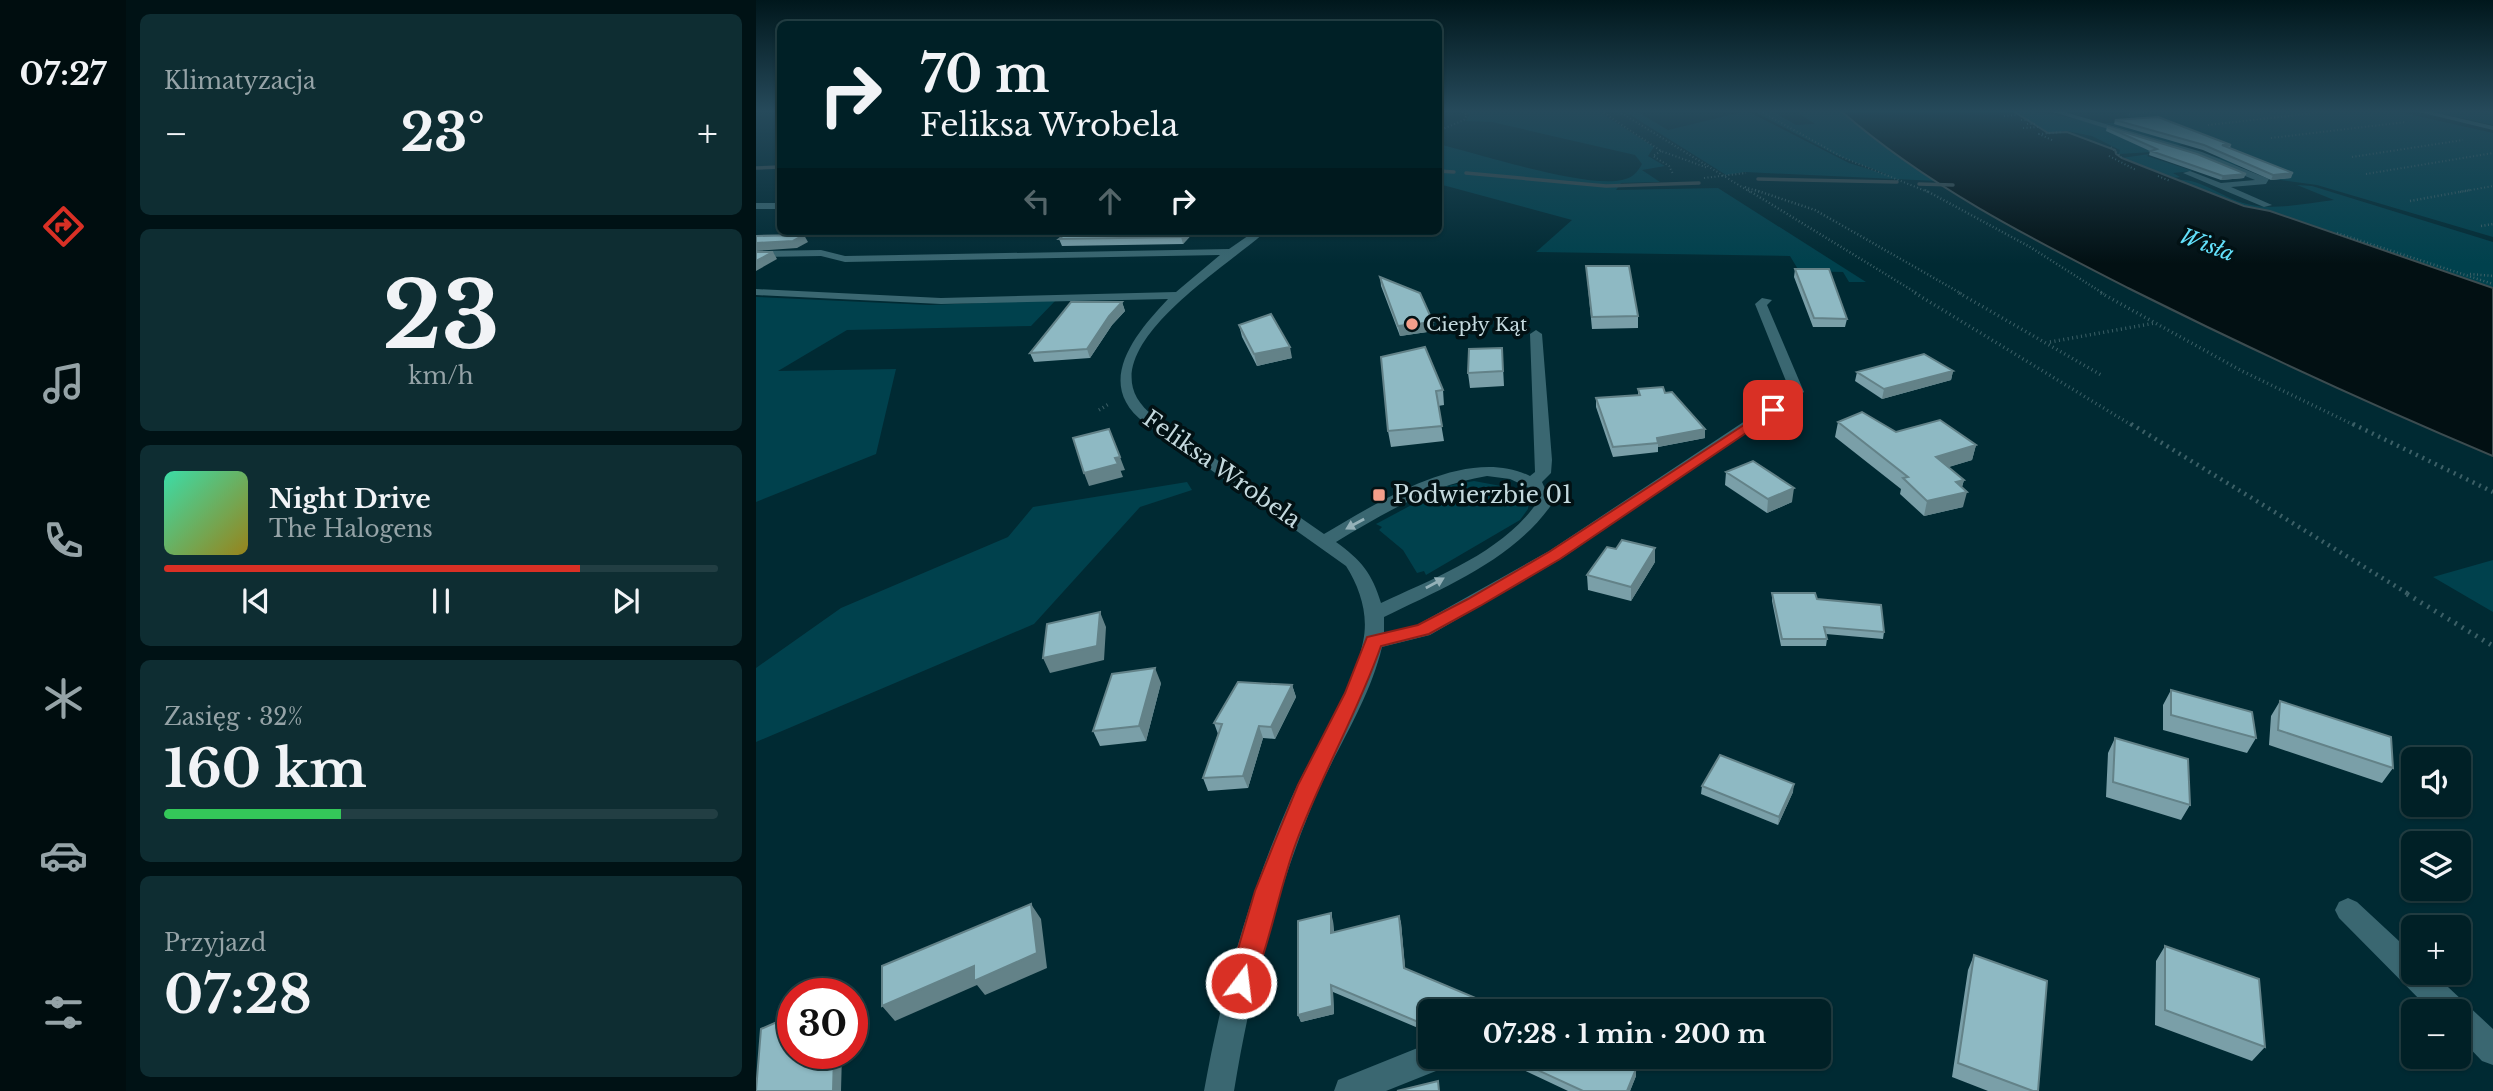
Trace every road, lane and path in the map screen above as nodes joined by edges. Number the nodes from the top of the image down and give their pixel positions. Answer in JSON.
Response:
{"nodes":[{"id":1,"x":1662,"y":162,"type":"edge"},
{"id":2,"x":1693,"y":162,"type":"edge"},
{"id":3,"x":1701,"y":162,"type":"edge"},
{"id":4,"x":1854,"y":162,"type":"edge"},
{"id":5,"x":2120,"y":162,"type":"edge"},
{"id":6,"x":2219,"y":162,"type":"edge"},
{"id":7,"x":2439,"y":162,"type":"edge"},
{"id":8,"x":1713,"y":169,"type":"junction"},
{"id":9,"x":2136,"y":170,"type":"dead end"},
{"id":10,"x":1746,"y":173,"type":"dead end"},
{"id":11,"x":2187,"y":173,"type":"edge"},
{"id":12,"x":1673,"y":174,"type":"dead end"},
{"id":13,"x":2366,"y":174,"type":"dead end"},
{"id":14,"x":1724,"y":176,"type":"junction"},
{"id":15,"x":1704,"y":178,"type":"dead end"},
{"id":16,"x":2220,"y":186,"type":"junction"},
{"id":17,"x":2493,"y":186,"type":"edge"},
{"id":18,"x":1741,"y":187,"type":"junction"},
{"id":19,"x":2410,"y":201,"type":"dead end"},
{"id":20,"x":2267,"y":205,"type":"dead end"},
{"id":21,"x":756,"y":206,"type":"edge"},
{"id":22,"x":777,"y":206,"type":"edge"},
{"id":23,"x":2493,"y":224,"type":"edge"},
{"id":24,"x":2481,"y":226,"type":"dead end"},
{"id":25,"x":2337,"y":233,"type":"dead end"},
{"id":26,"x":1255,"y":235,"type":"edge"},
{"id":27,"x":1230,"y":252,"type":"junction"},
{"id":28,"x":756,"y":254,"type":"edge"},
{"id":29,"x":2458,"y":272,"type":"junction"},
{"id":30,"x":2493,"y":276,"type":"edge"},
{"id":31,"x":2493,"y":284,"type":"edge"},
{"id":32,"x":756,"y":292,"type":"edge"},
{"id":33,"x":1176,"y":295,"type":"junction"},
{"id":34,"x":1766,"y":300,"type":"dead end"},
{"id":35,"x":2155,"y":323,"type":"junction"},
{"id":36,"x":1536,"y":334,"type":"dead end"},
{"id":37,"x":2049,"y":342,"type":"junction"},
{"id":38,"x":2103,"y":376,"type":"dead end"},
{"id":39,"x":1109,"y":404,"type":"dead end"},
{"id":40,"x":1099,"y":410,"type":"dead end"},
{"id":41,"x":1533,"y":482,"type":"junction"},
{"id":42,"x":2493,"y":492,"type":"edge"},
{"id":43,"x":1325,"y":541,"type":"junction"},
{"id":44,"x":1374,"y":614,"type":"junction"},
{"id":45,"x":1373,"y":642,"type":"junction"},
{"id":46,"x":2493,"y":646,"type":"edge"},
{"id":47,"x":2348,"y":910,"type":"dead end"},
{"id":48,"x":2440,"y":999,"type":"edge"},
{"id":49,"x":2471,"y":1029,"type":"edge"},
{"id":50,"x":2493,"y":1050,"type":"edge"},
{"id":51,"x":1418,"y":1063,"type":"edge"},
{"id":52,"x":1219,"y":1091,"type":"edge"},
{"id":53,"x":1349,"y":1091,"type":"edge"}],
"edges":[{"from":1,"to":12,"type":"path"},
{"from":2,"to":8,"type":"path"},
{"from":3,"to":8,"type":"path"},
{"from":4,"to":35,"type":"path"},
{"from":5,"to":9,"type":"path"},
{"from":6,"to":16,"type":"street"},
{"from":7,"to":13,"type":"path"},
{"from":8,"to":14,"type":"path"},
{"from":10,"to":14,"type":"path"},
{"from":11,"to":16,"type":"street"},
{"from":14,"to":15,"type":"path"},
{"from":14,"to":18,"type":"path"},
{"from":16,"to":20,"type":"street"},
{"from":17,"to":19,"type":"path"},
{"from":18,"to":37,"type":"path"},
{"from":18,"to":46,"type":"path"},
{"from":21,"to":22,"type":"street"},
{"from":23,"to":24,"type":"path"},
{"from":25,"to":29,"type":"path"},
{"from":26,"to":27,"type":"street","name":"Feliksa Wrobela"},
{"from":27,"to":28,"type":"street"},
{"from":27,"to":33,"type":"street","name":"Feliksa Wrobela"},
{"from":29,"to":30,"type":"path"},
{"from":29,"to":31,"type":"path"},
{"from":32,"to":33,"type":"street"},
{"from":33,"to":43,"type":"street","name":"Feliksa Wrobela"},
{"from":34,"to":45,"type":"street"},
{"from":35,"to":37,"type":"path"},
{"from":35,"to":42,"type":"path"},
{"from":36,"to":41,"type":"street"},
{"from":37,"to":38,"type":"path"},
{"from":39,"to":40,"type":"path"},
{"from":41,"to":43,"type":"street","one_way":true},
{"from":44,"to":41,"type":"street","one_way":true},
{"from":43,"to":44,"type":"street","name":"Feliksa Wrobela"},
{"from":44,"to":45,"type":"street","name":"Feliksa Wrobela"},
{"from":45,"to":52,"type":"street","name":"Feliksa Wrobela"},
{"from":47,"to":48,"type":"street"},
{"from":49,"to":50,"type":"street"},
{"from":51,"to":53,"type":"street"}]}
